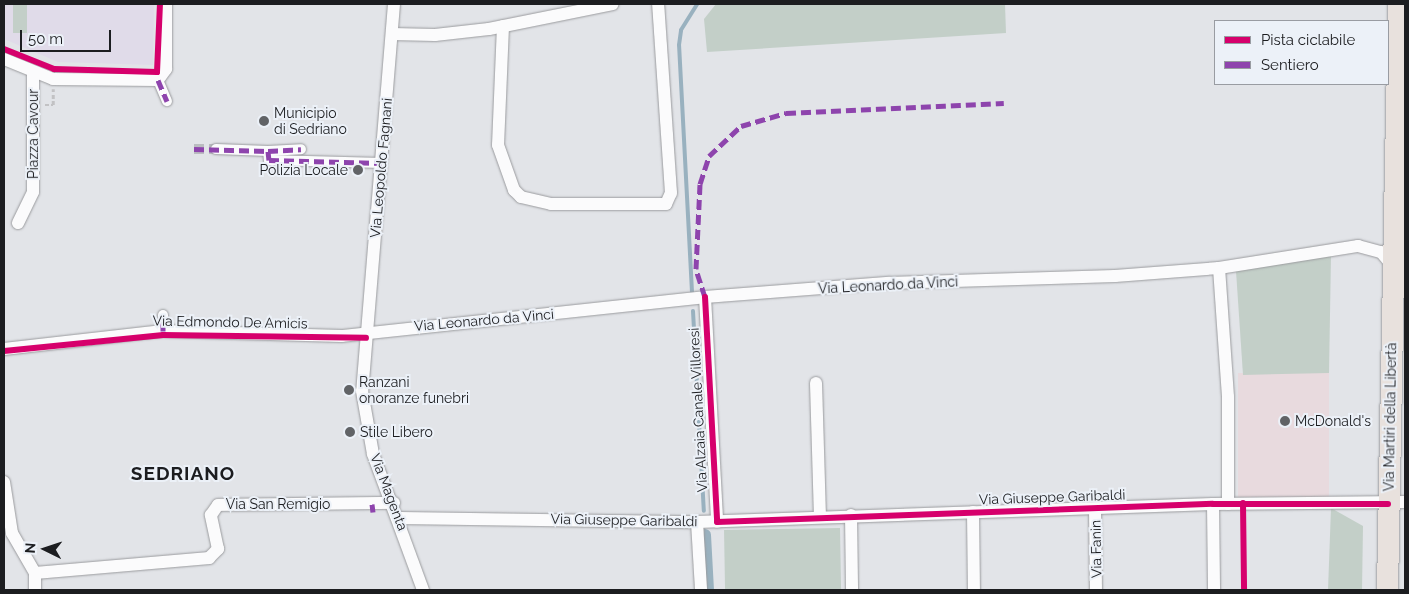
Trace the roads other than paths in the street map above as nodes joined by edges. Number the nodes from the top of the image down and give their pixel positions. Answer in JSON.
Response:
{"nodes":[{"id":1,"x":166,"y":4,"type":"edge"},
{"id":2,"x":394,"y":4,"type":"edge"},
{"id":3,"x":613,"y":4,"type":"edge"},
{"id":4,"x":658,"y":4,"type":"edge"},
{"id":5,"x":1398,"y":4,"type":"edge"},
{"id":6,"x":503,"y":26,"type":"junction"},
{"id":7,"x":392,"y":34,"type":"junction"},
{"id":8,"x":4,"y":59,"type":"edge"},
{"id":9,"x":33,"y":72,"type":"junction"},
{"id":10,"x":155,"y":81,"type":"junction"},
{"id":11,"x":167,"y":101,"type":"dead end"},
{"id":12,"x":301,"y":149,"type":"dead end"},
{"id":13,"x":216,"y":150,"type":"tunnel mouth"},
{"id":14,"x":268,"y":151,"type":"junction"},
{"id":15,"x":382,"y":163,"type":"junction"},
{"id":16,"x":18,"y":223,"type":"dead end"},
{"id":17,"x":1400,"y":241,"type":"edge"},
{"id":18,"x":1219,"y":268,"type":"junction"},
{"id":19,"x":1394,"y":274,"type":"junction"},
{"id":20,"x":704,"y":297,"type":"junction"},
{"id":21,"x":163,"y":314,"type":"dead end"},
{"id":22,"x":163,"y":330,"type":"junction"},
{"id":23,"x":366,"y":333,"type":"junction"},
{"id":24,"x":4,"y":349,"type":"edge"},
{"id":25,"x":816,"y":383,"type":"dead end"},
{"id":26,"x":4,"y":482,"type":"edge"},
{"id":27,"x":394,"y":503,"type":"junction"},
{"id":28,"x":1397,"y":503,"type":"edge"},
{"id":29,"x":1213,"y":504,"type":"junction"},
{"id":30,"x":1228,"y":504,"type":"junction"},
{"id":31,"x":1095,"y":509,"type":"junction"},
{"id":32,"x":973,"y":512,"type":"junction"},
{"id":33,"x":851,"y":515,"type":"junction"},
{"id":34,"x":820,"y":516,"type":"junction"},
{"id":35,"x":400,"y":518,"type":"junction"},
{"id":36,"x":697,"y":522,"type":"junction"},
{"id":37,"x":717,"y":522,"type":"junction"},
{"id":38,"x":35,"y":573,"type":"junction"},
{"id":39,"x":36,"y":590,"type":"edge"},
{"id":40,"x":423,"y":590,"type":"edge"},
{"id":41,"x":700,"y":590,"type":"edge"},
{"id":42,"x":852,"y":590,"type":"edge"},
{"id":43,"x":974,"y":590,"type":"edge"},
{"id":44,"x":1096,"y":590,"type":"edge"},
{"id":45,"x":1214,"y":590,"type":"edge"},
{"id":46,"x":1387,"y":590,"type":"edge"}],
"edges":[{"from":1,"to":10,"type":"street"},
{"from":2,"to":7,"type":"street","name":"Via Leopoldo Fagnani"},
{"from":3,"to":6,"type":"street"},
{"from":4,"to":6,"type":"street"},
{"from":5,"to":17,"type":"main road","name":"Via Martiri della Libertà"},
{"from":6,"to":7,"type":"street"},
{"from":7,"to":15,"type":"street","name":"Via Leopoldo Fagnani"},
{"from":8,"to":9,"type":"street"},
{"from":9,"to":10,"type":"street"},
{"from":9,"to":16,"type":"street","name":"Piazza Cavour"},
{"from":10,"to":11,"type":"street"},
{"from":12,"to":14,"type":"street"},
{"from":13,"to":14,"type":"street"},
{"from":14,"to":15,"type":"street"},
{"from":15,"to":23,"type":"street","name":"Via Leopoldo Fagnani"},
{"from":17,"to":19,"type":"main road","name":"Via Martiri della Libertà"},
{"from":18,"to":19,"type":"street","name":"Via Leonardo da Vinci"},
{"from":18,"to":20,"type":"street","name":"Via Leonardo da Vinci"},
{"from":18,"to":30,"type":"street"},
{"from":19,"to":28,"type":"main road","name":"Via Martiri della Libertà"},
{"from":20,"to":23,"type":"street","name":"Via Leonardo da Vinci"},
{"from":20,"to":37,"type":"street","name":"Via Alzaia Canale Villoresi"},
{"from":21,"to":22,"type":"street"},
{"from":22,"to":23,"type":"street","name":"Via Edmondo De Amicis"},
{"from":22,"to":24,"type":"street","name":"Via Edmondo De Amicis"},
{"from":23,"to":27,"type":"street","name":"Via Magenta"},
{"from":25,"to":34,"type":"street"},
{"from":26,"to":38,"type":"street"},
{"from":27,"to":35,"type":"street","name":"Via Magenta"},
{"from":27,"to":38,"type":"street","name":"Via San Remigio"},
{"from":28,"to":30,"type":"street","name":"Via Giuseppe Garibaldi"},
{"from":28,"to":46,"type":"main road","name":"Via Martiri della Libertà"},
{"from":29,"to":30,"type":"street","name":"Via Giuseppe Garibaldi"},
{"from":29,"to":31,"type":"street","name":"Via Giuseppe Garibaldi"},
{"from":29,"to":45,"type":"street"},
{"from":31,"to":32,"type":"street","name":"Via Giuseppe Garibaldi"},
{"from":31,"to":44,"type":"street","name":"Via Fanin"},
{"from":32,"to":33,"type":"street","name":"Via Giuseppe Garibaldi"},
{"from":32,"to":43,"type":"street"},
{"from":33,"to":34,"type":"street","name":"Via Giuseppe Garibaldi"},
{"from":33,"to":42,"type":"street"},
{"from":34,"to":37,"type":"street","name":"Via Giuseppe Garibaldi"},
{"from":35,"to":36,"type":"street","name":"Via Giuseppe Garibaldi"},
{"from":35,"to":40,"type":"street","name":"Via Magenta"},
{"from":36,"to":37,"type":"street","name":"Via Giuseppe Garibaldi"},
{"from":36,"to":41,"type":"street"},
{"from":38,"to":39,"type":"street"}]}
